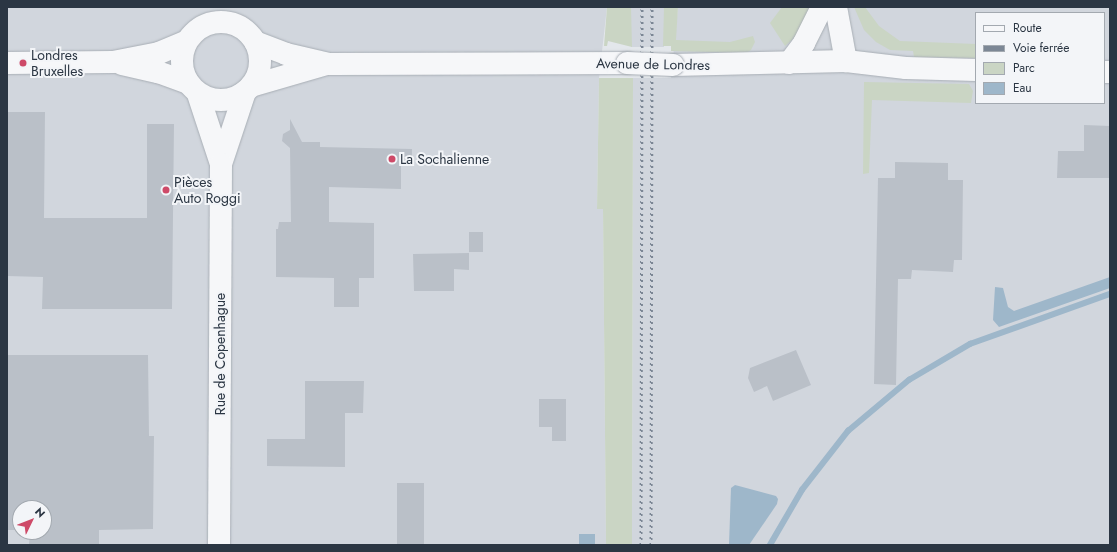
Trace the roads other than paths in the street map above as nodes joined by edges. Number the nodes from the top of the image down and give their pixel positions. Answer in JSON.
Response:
{"nodes":[{"id":1,"x":209,"y":7,"type":"edge"},
{"id":2,"x":234,"y":7,"type":"edge"},
{"id":3,"x":822,"y":7,"type":"edge"},
{"id":4,"x":836,"y":7,"type":"edge"},
{"id":5,"x":248,"y":35,"type":"junction"},
{"id":6,"x":191,"y":36,"type":"junction"},
{"id":7,"x":113,"y":62,"type":"junction"},
{"id":8,"x":846,"y":62,"type":"junction"},
{"id":9,"x":7,"y":63,"type":"edge"},
{"id":10,"x":789,"y":63,"type":"junction"},
{"id":11,"x":329,"y":64,"type":"junction"},
{"id":12,"x":975,"y":70,"type":"edge"},
{"id":13,"x":193,"y":89,"type":"junction"},
{"id":14,"x":248,"y":89,"type":"junction"},
{"id":15,"x":221,"y":164,"type":"junction"},
{"id":16,"x":219,"y":545,"type":"edge"}],
"edges":[{"from":1,"to":6,"type":"street"},
{"from":2,"to":5,"type":"street"},
{"from":3,"to":10,"type":"street"},
{"from":4,"to":8,"type":"street"},
{"from":5,"to":6,"type":"street"},
{"from":5,"to":11,"type":"street","name":"Avenue de Londres"},
{"from":5,"to":14,"type":"street"},
{"from":6,"to":7,"type":"street"},
{"from":6,"to":13,"type":"street"},
{"from":7,"to":9,"type":"street"},
{"from":7,"to":13,"type":"street"},
{"from":8,"to":10,"type":"street","name":"Avenue de Londres"},
{"from":8,"to":12,"type":"street","name":"Avenue de Londres"},
{"from":10,"to":11,"type":"street","name":"Avenue de Londres","bridge":true},
{"from":11,"to":14,"type":"street","name":"Avenue de Londres"},
{"from":13,"to":14,"type":"street"},
{"from":13,"to":15,"type":"street","name":"Rue de Copenhague"},
{"from":14,"to":15,"type":"street","name":"Rue de Copenhague"},
{"from":15,"to":16,"type":"street","name":"Rue de Copenhague"}]}
